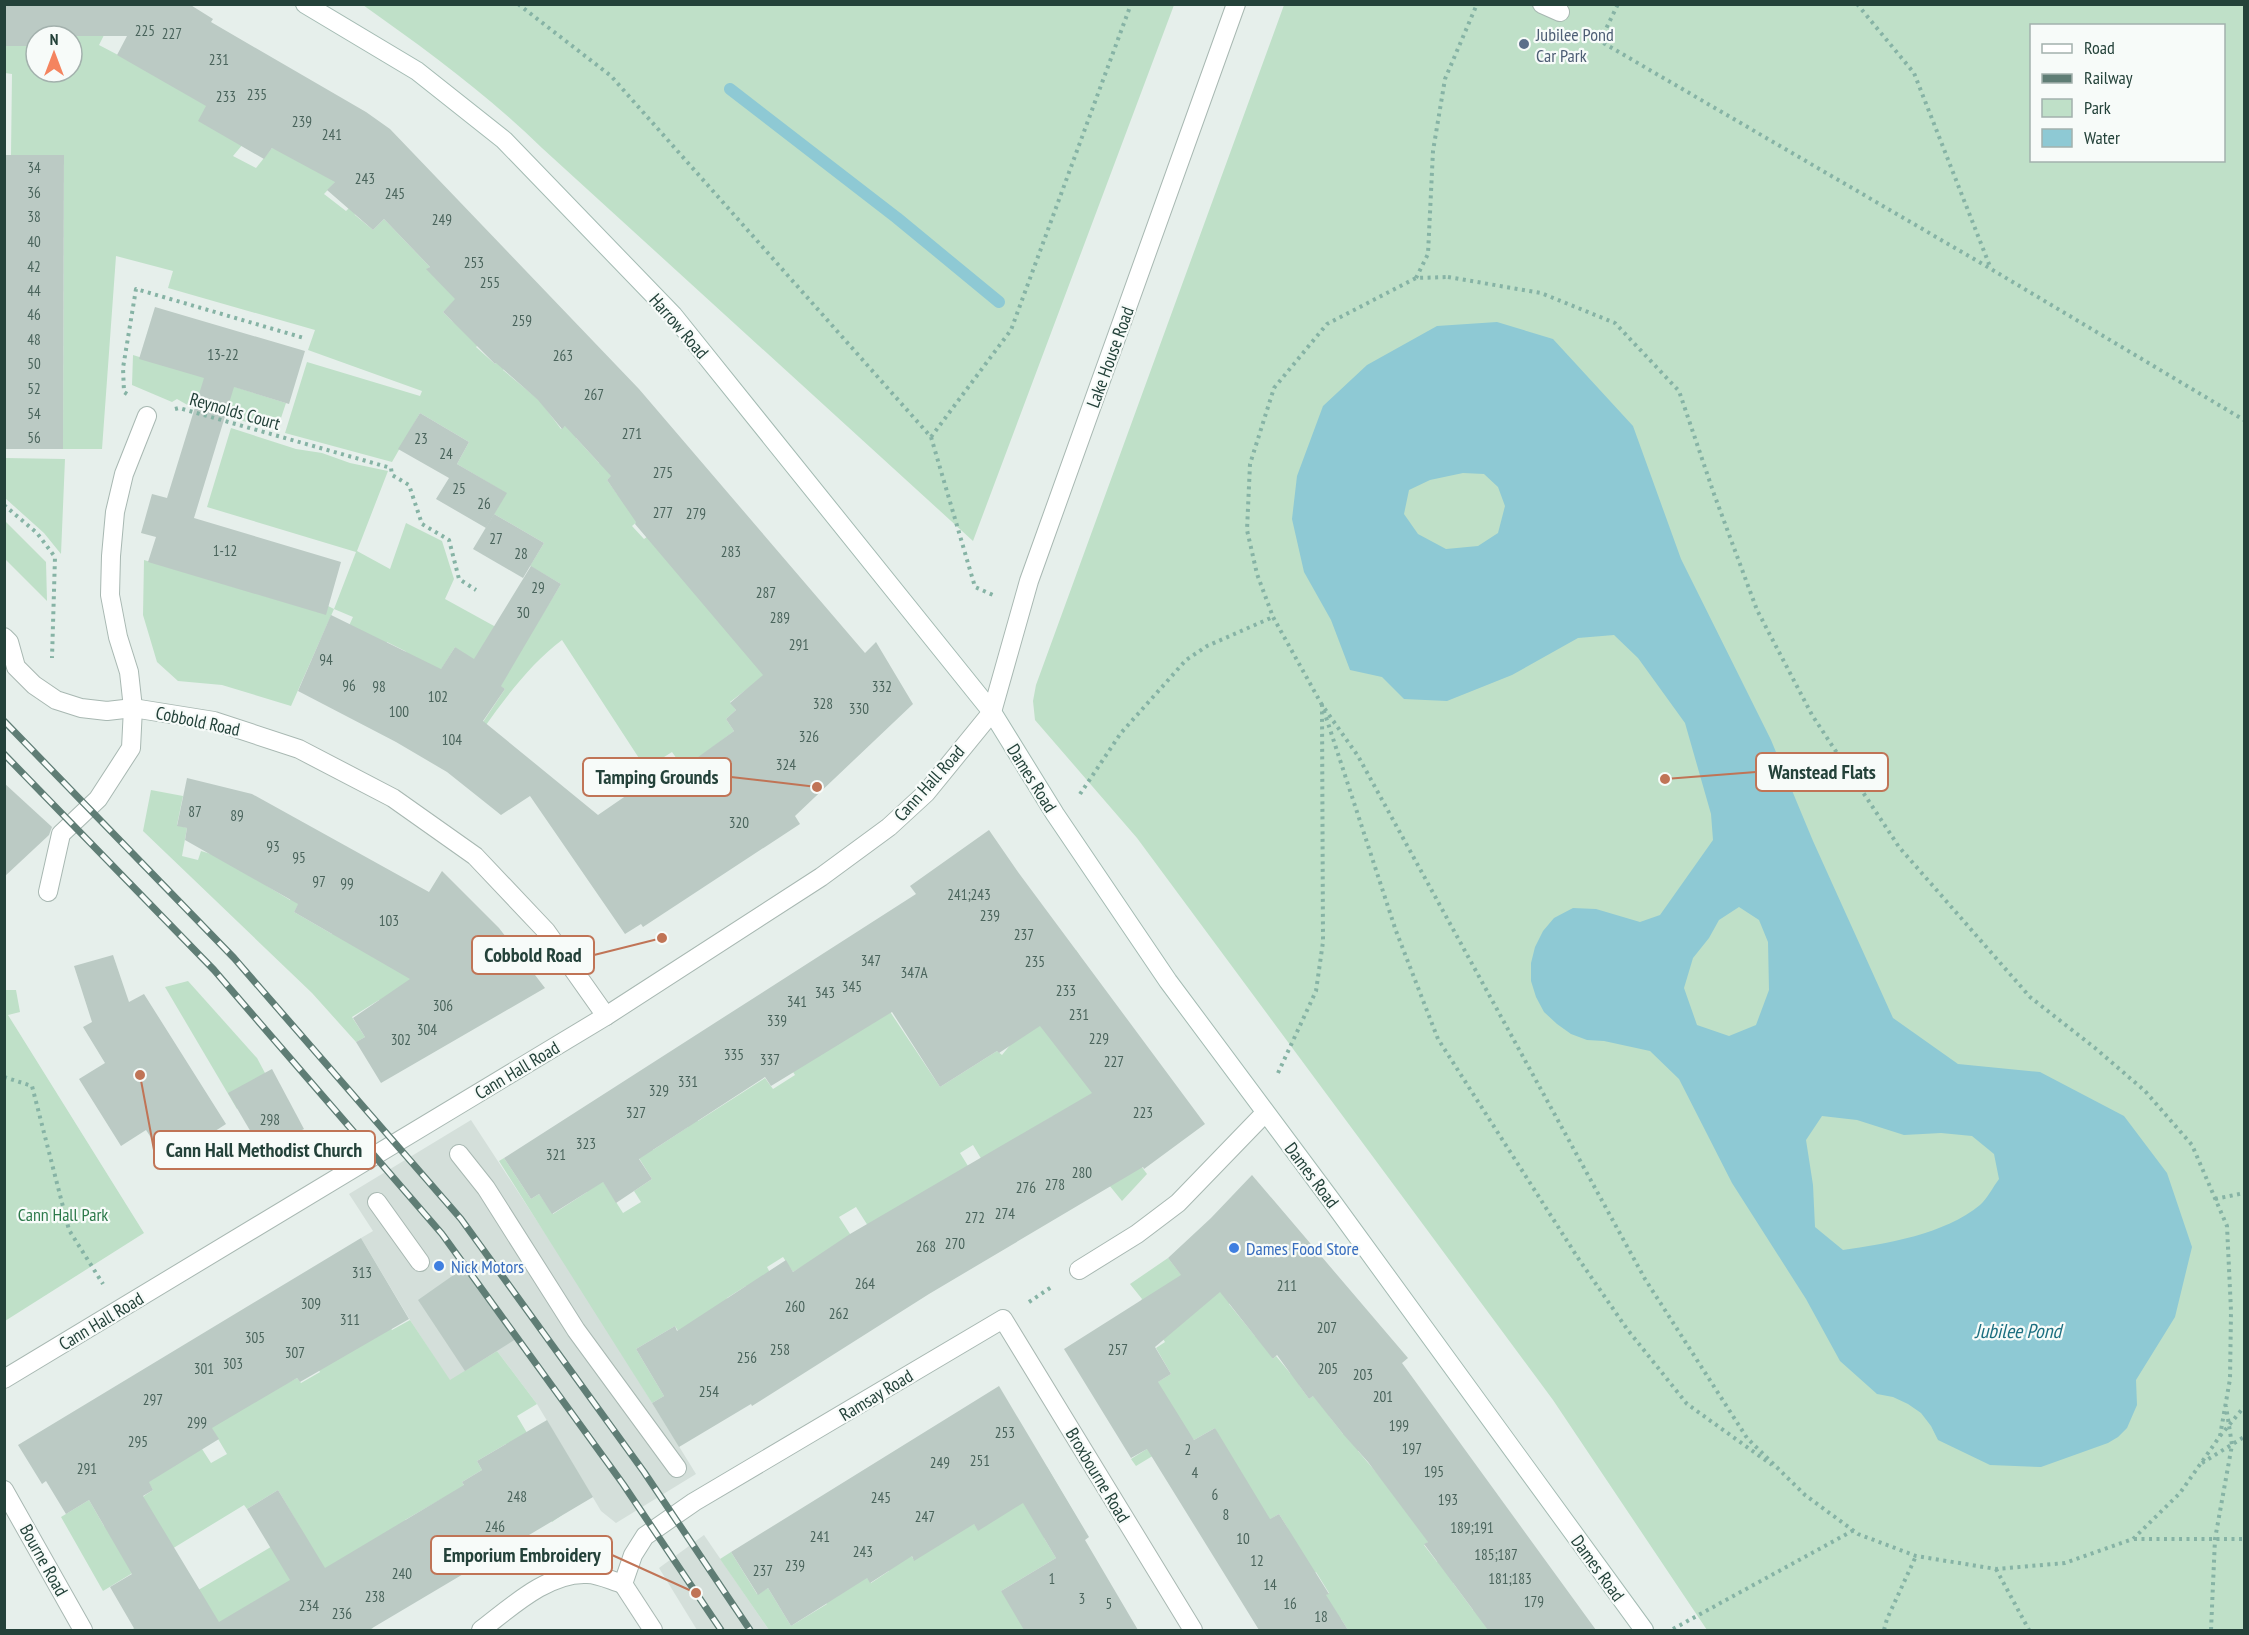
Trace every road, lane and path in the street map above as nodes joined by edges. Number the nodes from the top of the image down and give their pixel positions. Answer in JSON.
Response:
{"nodes":[{"id":1,"x":305,"y":4,"type":"edge"},
{"id":2,"x":518,"y":4,"type":"edge"},
{"id":3,"x":1131,"y":4,"type":"edge"},
{"id":4,"x":1236,"y":4,"type":"edge"},
{"id":5,"x":1477,"y":4,"type":"edge"},
{"id":6,"x":1542,"y":4,"type":"edge"},
{"id":7,"x":1618,"y":4,"type":"edge"},
{"id":8,"x":1857,"y":4,"type":"edge"},
{"id":9,"x":1560,"y":12,"type":"joint"},
{"id":10,"x":1600,"y":42,"type":"junction"},
{"id":11,"x":1991,"y":269,"type":"junction"},
{"id":12,"x":1416,"y":278,"type":"junction"},
{"id":13,"x":303,"y":338,"type":"dead end"},
{"id":14,"x":147,"y":416,"type":"junction"},
{"id":15,"x":2244,"y":420,"type":"edge"},
{"id":16,"x":931,"y":437,"type":"junction"},
{"id":17,"x":4,"y":505,"type":"edge"},
{"id":18,"x":476,"y":590,"type":"dead end"},
{"id":19,"x":1001,"y":598,"type":"dead end"},
{"id":20,"x":1273,"y":617,"type":"junction"},
{"id":21,"x":4,"y":637,"type":"edge"},
{"id":22,"x":51,"y":696,"type":"junction"},
{"id":23,"x":1322,"y":705,"type":"junction"},
{"id":24,"x":133,"y":708,"type":"junction"},
{"id":25,"x":992,"y":712,"type":"junction"},
{"id":26,"x":1078,"y":796,"type":"dead end"},
{"id":27,"x":48,"y":892,"type":"dead end"},
{"id":28,"x":606,"y":1016,"type":"junction"},
{"id":29,"x":1278,"y":1073,"type":"dead end"},
{"id":30,"x":4,"y":1077,"type":"edge"},
{"id":31,"x":1265,"y":1113,"type":"junction"},
{"id":32,"x":459,"y":1154,"type":"dead end"},
{"id":33,"x":2244,"y":1193,"type":"edge"},
{"id":34,"x":2215,"y":1199,"type":"junction"},
{"id":35,"x":377,"y":1202,"type":"dead end"},
{"id":36,"x":420,"y":1262,"type":"dead end"},
{"id":37,"x":1079,"y":1270,"type":"joint"},
{"id":38,"x":119,"y":1311,"type":"junction"},
{"id":39,"x":1003,"y":1319,"type":"junction"},
{"id":40,"x":4,"y":1379,"type":"edge"},
{"id":41,"x":2226,"y":1402,"type":"junction"},
{"id":42,"x":2244,"y":1407,"type":"edge"},
{"id":43,"x":2229,"y":1426,"type":"junction"},
{"id":44,"x":2220,"y":1436,"type":"junction"},
{"id":45,"x":2244,"y":1437,"type":"edge"},
{"id":46,"x":2232,"y":1445,"type":"junction"},
{"id":47,"x":2200,"y":1464,"type":"junction"},
{"id":48,"x":677,"y":1468,"type":"dead end"},
{"id":49,"x":1781,"y":1471,"type":"junction"},
{"id":50,"x":4,"y":1490,"type":"edge"},
{"id":51,"x":1854,"y":1530,"type":"junction"},
{"id":52,"x":2133,"y":1539,"type":"junction"},
{"id":53,"x":2215,"y":1539,"type":"junction"},
{"id":54,"x":2244,"y":1539,"type":"edge"},
{"id":55,"x":1916,"y":1556,"type":"junction"},
{"id":56,"x":1996,"y":1569,"type":"junction"},
{"id":57,"x":624,"y":1584,"type":"junction"},
{"id":58,"x":83,"y":1630,"type":"edge"},
{"id":59,"x":481,"y":1630,"type":"edge"},
{"id":60,"x":653,"y":1630,"type":"edge"},
{"id":61,"x":1193,"y":1630,"type":"edge"},
{"id":62,"x":1644,"y":1630,"type":"edge"},
{"id":63,"x":1670,"y":1630,"type":"edge"},
{"id":64,"x":1884,"y":1630,"type":"edge"},
{"id":65,"x":2029,"y":1630,"type":"edge"},
{"id":66,"x":2211,"y":1630,"type":"edge"}],
"edges":[{"from":1,"to":25,"type":"street","name":"Harrow Road"},
{"from":2,"to":16,"type":"path"},
{"from":3,"to":16,"type":"path"},
{"from":4,"to":25,"type":"street","name":"Lake House Road"},
{"from":5,"to":12,"type":"path"},
{"from":6,"to":9,"type":"street"},
{"from":7,"to":10,"type":"path"},
{"from":8,"to":11,"type":"path"},
{"from":9,"to":10,"type":"path"},
{"from":10,"to":11,"type":"path"},
{"from":11,"to":15,"type":"path"},
{"from":12,"to":20,"type":"path"},
{"from":12,"to":34,"type":"path"},
{"from":13,"to":14,"type":"path"},
{"from":14,"to":18,"type":"path","name":"Reynolds Court"},
{"from":14,"to":24,"type":"street"},
{"from":16,"to":19,"type":"path"},
{"from":17,"to":22,"type":"path"},
{"from":20,"to":23,"type":"path"},
{"from":20,"to":26,"type":"path"},
{"from":21,"to":22,"type":"street","name":"Cobbold Road"},
{"from":22,"to":24,"type":"street","name":"Cobbold Road"},
{"from":23,"to":29,"type":"path"},
{"from":23,"to":49,"type":"path"},
{"from":23,"to":49,"type":"path"},
{"from":24,"to":27,"type":"street"},
{"from":24,"to":28,"type":"street","name":"Cobbold Road"},
{"from":25,"to":28,"type":"street","name":"Cann Hall Road"},
{"from":25,"to":31,"type":"street","name":"Dames Road"},
{"from":28,"to":38,"type":"street","name":"Cann Hall Road"},
{"from":30,"to":38,"type":"path"},
{"from":31,"to":37,"type":"street"},
{"from":31,"to":62,"type":"street","name":"Dames Road"},
{"from":32,"to":48,"type":"street"},
{"from":33,"to":34,"type":"path"},
{"from":34,"to":41,"type":"path"},
{"from":35,"to":36,"type":"street"},
{"from":37,"to":39,"type":"path"},
{"from":38,"to":40,"type":"street","name":"Cann Hall Road"},
{"from":39,"to":57,"type":"street","name":"Ramsay Road"},
{"from":39,"to":61,"type":"street","name":"Broxbourne Road"},
{"from":41,"to":43,"type":"path"},
{"from":41,"to":44,"type":"path"},
{"from":42,"to":43,"type":"path"},
{"from":43,"to":44,"type":"path"},
{"from":43,"to":46,"type":"path"},
{"from":44,"to":47,"type":"path"},
{"from":45,"to":46,"type":"path"},
{"from":46,"to":47,"type":"path"},
{"from":46,"to":53,"type":"path"},
{"from":47,"to":52,"type":"path"},
{"from":49,"to":51,"type":"path"},
{"from":50,"to":58,"type":"street","name":"Bourne Road"},
{"from":51,"to":55,"type":"path"},
{"from":51,"to":63,"type":"path"},
{"from":52,"to":53,"type":"path"},
{"from":52,"to":56,"type":"path"},
{"from":53,"to":54,"type":"path"},
{"from":53,"to":66,"type":"path"},
{"from":55,"to":56,"type":"path"},
{"from":55,"to":64,"type":"path"},
{"from":56,"to":65,"type":"path"},
{"from":57,"to":59,"type":"street"},
{"from":57,"to":60,"type":"street"}]}
